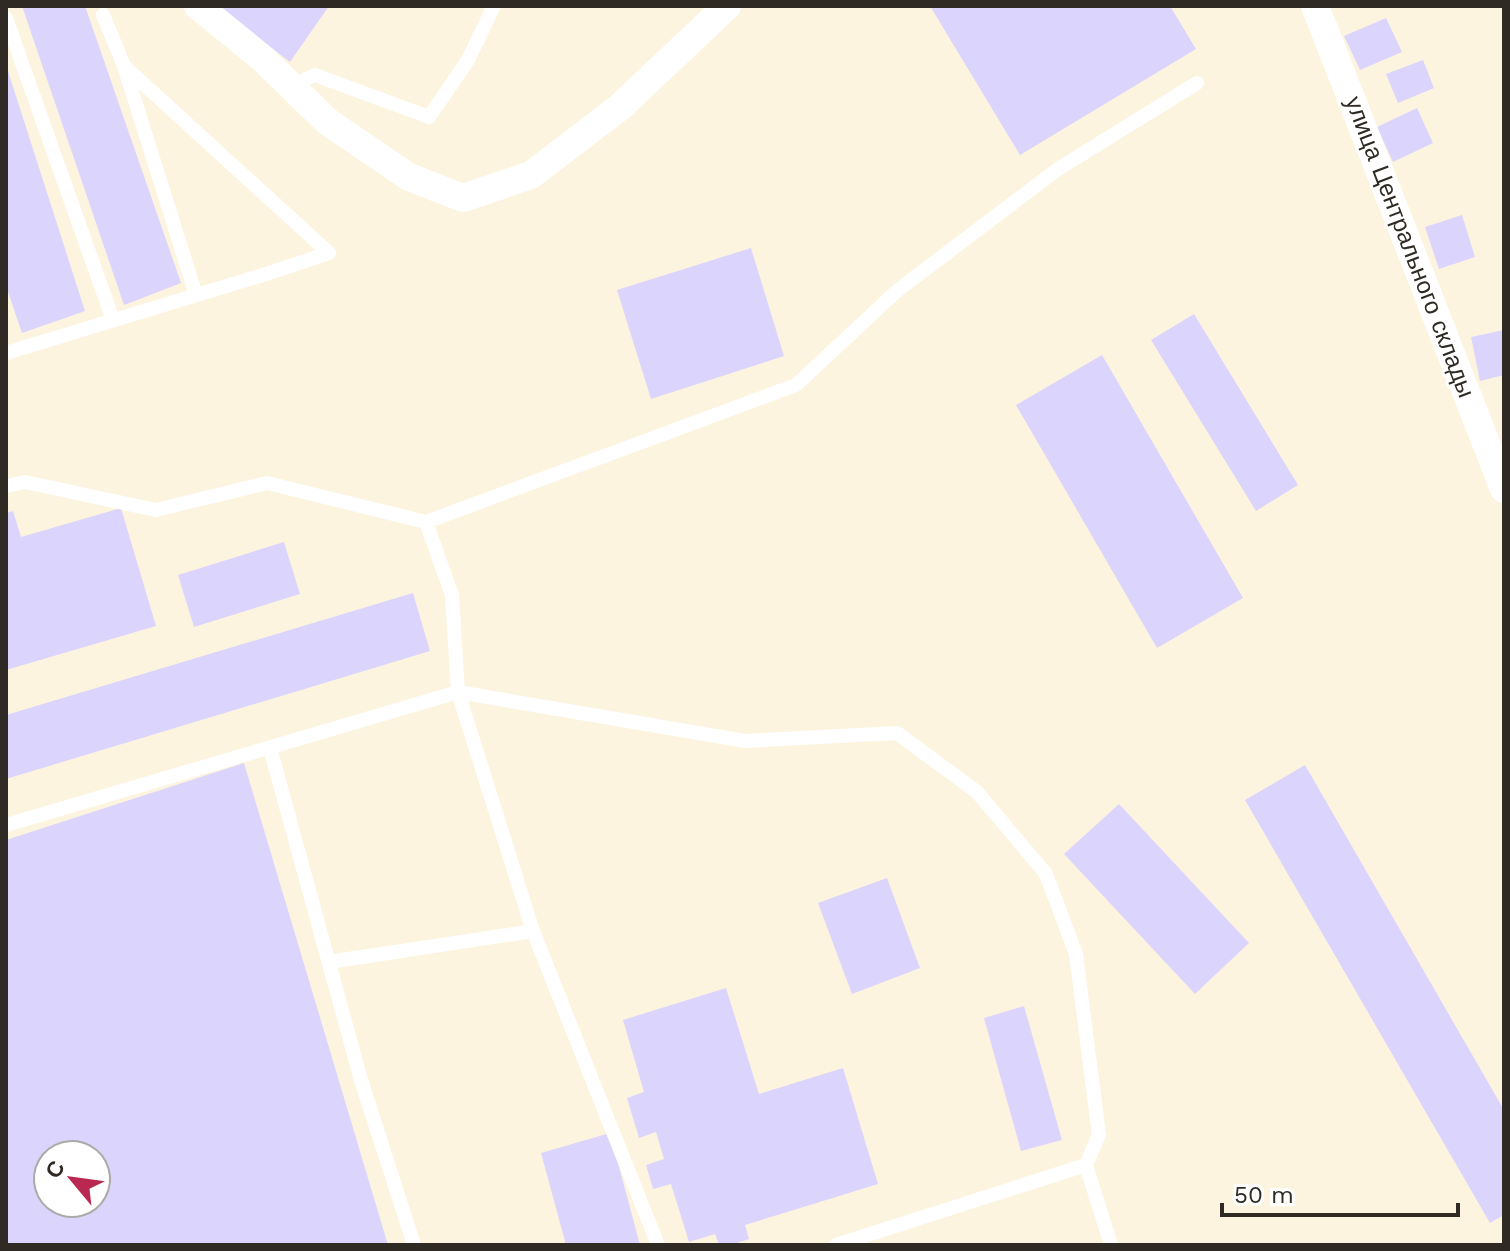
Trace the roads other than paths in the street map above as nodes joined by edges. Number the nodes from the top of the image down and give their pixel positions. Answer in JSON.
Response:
{"nodes":[{"id":1,"x":198,"y":6,"type":"edge"},
{"id":2,"x":494,"y":6,"type":"edge"},
{"id":3,"x":727,"y":6,"type":"edge"},
{"id":4,"x":1315,"y":6,"type":"edge"},
{"id":5,"x":103,"y":15,"type":"dead end"},
{"id":6,"x":6,"y":18,"type":"edge"},
{"id":7,"x":124,"y":66,"type":"junction"},
{"id":8,"x":1197,"y":83,"type":"dead end"},
{"id":9,"x":291,"y":86,"type":"junction"},
{"id":10,"x":196,"y":295,"type":"junction"},
{"id":11,"x":113,"y":320,"type":"junction"},
{"id":12,"x":7,"y":349,"type":"edge"},
{"id":13,"x":6,"y":486,"type":"edge"},
{"id":14,"x":1504,"y":489,"type":"edge"},
{"id":15,"x":426,"y":522,"type":"junction"},
{"id":16,"x":458,"y":692,"type":"junction"},
{"id":17,"x":270,"y":748,"type":"junction"},
{"id":18,"x":6,"y":825,"type":"edge"},
{"id":19,"x":533,"y":931,"type":"junction"},
{"id":20,"x":329,"y":962,"type":"junction"},
{"id":21,"x":1086,"y":1165,"type":"junction"},
{"id":22,"x":414,"y":1245,"type":"edge"},
{"id":23,"x":658,"y":1245,"type":"edge"},
{"id":24,"x":836,"y":1245,"type":"edge"},
{"id":25,"x":1111,"y":1245,"type":"edge"}],
"edges":[{"from":1,"to":9,"type":"street"},
{"from":2,"to":9,"type":"lane"},
{"from":3,"to":9,"type":"street"},
{"from":4,"to":14,"type":"street","name":"улица Центрального склады"},
{"from":5,"to":7,"type":"lane"},
{"from":6,"to":11,"type":"lane"},
{"from":7,"to":10,"type":"lane"},
{"from":7,"to":10,"type":"lane"},
{"from":8,"to":15,"type":"lane"},
{"from":10,"to":11,"type":"lane"},
{"from":11,"to":12,"type":"lane"},
{"from":13,"to":15,"type":"lane"},
{"from":15,"to":16,"type":"lane"},
{"from":16,"to":17,"type":"lane"},
{"from":16,"to":19,"type":"lane"},
{"from":16,"to":21,"type":"lane"},
{"from":17,"to":18,"type":"lane"},
{"from":17,"to":20,"type":"lane"},
{"from":19,"to":20,"type":"lane"},
{"from":19,"to":23,"type":"lane"},
{"from":20,"to":22,"type":"lane"},
{"from":21,"to":24,"type":"lane"},
{"from":21,"to":25,"type":"lane"}]}
